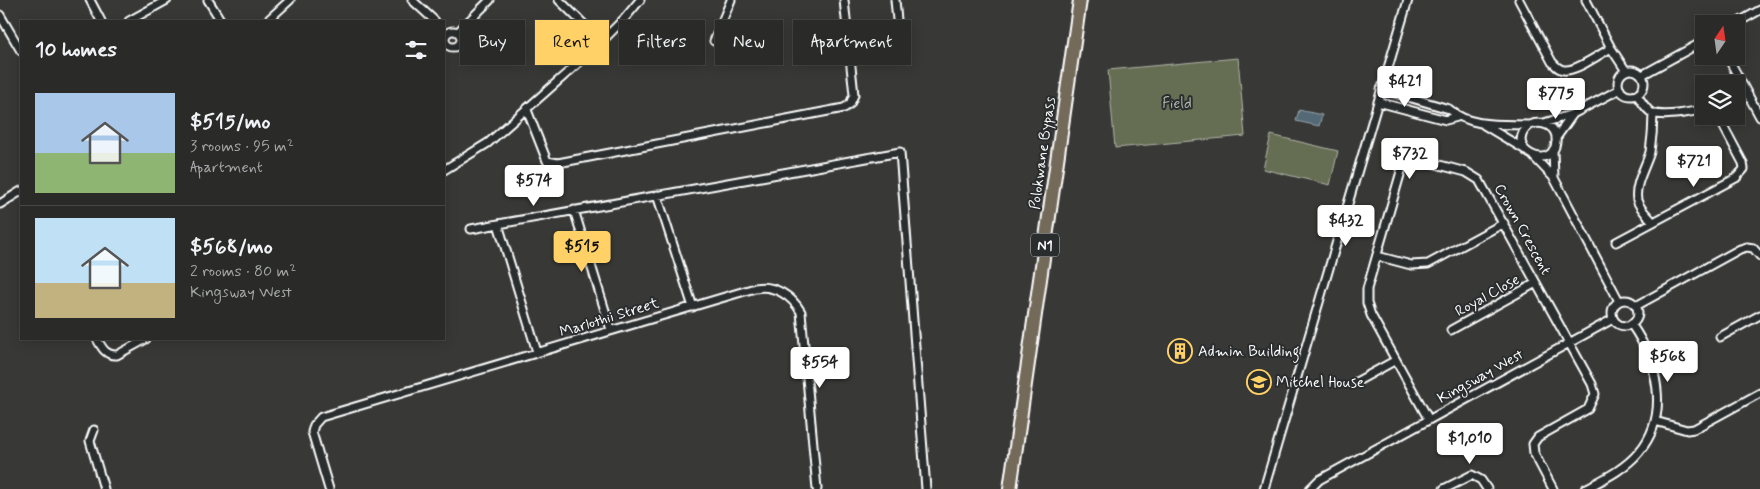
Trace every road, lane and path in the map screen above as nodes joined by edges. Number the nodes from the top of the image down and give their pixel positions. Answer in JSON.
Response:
{"nodes":[{"id":1,"x":90,"y":0,"type":"edge"},
{"id":2,"x":167,"y":0,"type":"edge"},
{"id":3,"x":208,"y":0,"type":"edge"},
{"id":4,"x":290,"y":0,"type":"edge"},
{"id":5,"x":412,"y":0,"type":"edge"},
{"id":6,"x":490,"y":0,"type":"edge"},
{"id":7,"x":559,"y":0,"type":"edge"},
{"id":8,"x":640,"y":0,"type":"edge"},
{"id":9,"x":731,"y":0,"type":"edge"},
{"id":10,"x":844,"y":0,"type":"edge"},
{"id":11,"x":895,"y":0,"type":"edge"},
{"id":12,"x":1080,"y":0,"type":"edge"},
{"id":13,"x":1408,"y":0,"type":"edge"},
{"id":14,"x":1519,"y":0,"type":"edge"},
{"id":15,"x":1586,"y":0,"type":"edge"},
{"id":16,"x":1760,"y":10,"type":"edge"},
{"id":17,"x":0,"y":15,"type":"edge"},
{"id":18,"x":1745,"y":18,"type":"edge"},
{"id":19,"x":100,"y":20,"type":"edge"},
{"id":20,"x":130,"y":20,"type":"edge"},
{"id":21,"x":220,"y":20,"type":"edge"},
{"id":22,"x":268,"y":20,"type":"edge"},
{"id":23,"x":434,"y":20,"type":"edge"},
{"id":24,"x":579,"y":20,"type":"edge"},
{"id":25,"x":897,"y":20,"type":"edge"},
{"id":26,"x":446,"y":31,"type":"edge"},
{"id":27,"x":458,"y":32,"type":"junction"},
{"id":28,"x":609,"y":34,"type":"edge"},
{"id":29,"x":714,"y":42,"type":"dead end"},
{"id":30,"x":1695,"y":46,"type":"edge"},
{"id":31,"x":450,"y":47,"type":"junction"},
{"id":32,"x":1611,"y":48,"type":"junction"},
{"id":33,"x":20,"y":49,"type":"edge"},
{"id":34,"x":445,"y":52,"type":"edge"},
{"id":35,"x":577,"y":65,"type":"edge"},
{"id":36,"x":1732,"y":65,"type":"edge"},
{"id":37,"x":1626,"y":71,"type":"junction"},
{"id":38,"x":1642,"y":75,"type":"junction"},
{"id":39,"x":1620,"y":89,"type":"junction"},
{"id":40,"x":1381,"y":90,"type":"junction"},
{"id":41,"x":1637,"y":94,"type":"junction"},
{"id":42,"x":1378,"y":102,"type":"junction"},
{"id":43,"x":527,"y":110,"type":"junction"},
{"id":44,"x":1695,"y":111,"type":"edge"},
{"id":45,"x":1653,"y":113,"type":"junction"},
{"id":46,"x":1573,"y":114,"type":"junction"},
{"id":47,"x":1457,"y":117,"type":"junction"},
{"id":48,"x":1760,"y":117,"type":"edge"},
{"id":49,"x":1481,"y":123,"type":"junction"},
{"id":50,"x":1544,"y":123,"type":"junction"},
{"id":51,"x":1530,"y":125,"type":"junction"},
{"id":52,"x":1723,"y":125,"type":"edge"},
{"id":53,"x":1556,"y":138,"type":"junction"},
{"id":54,"x":1524,"y":149,"type":"junction"},
{"id":55,"x":1553,"y":150,"type":"junction"},
{"id":56,"x":1533,"y":156,"type":"junction"},
{"id":57,"x":445,"y":169,"type":"edge"},
{"id":58,"x":1554,"y":178,"type":"junction"},
{"id":59,"x":657,"y":195,"type":"junction"},
{"id":60,"x":18,"y":196,"type":"edge"},
{"id":61,"x":0,"y":204,"type":"edge"},
{"id":62,"x":574,"y":210,"type":"junction"},
{"id":63,"x":1653,"y":222,"type":"junction"},
{"id":64,"x":1504,"y":223,"type":"junction"},
{"id":65,"x":498,"y":224,"type":"junction"},
{"id":66,"x":471,"y":229,"type":"dead end"},
{"id":67,"x":1616,"y":242,"type":"dead end"},
{"id":68,"x":1377,"y":256,"type":"junction"},
{"id":69,"x":1760,"y":256,"type":"edge"},
{"id":70,"x":1536,"y":283,"type":"junction"},
{"id":71,"x":1619,"y":301,"type":"junction"},
{"id":72,"x":693,"y":306,"type":"junction"},
{"id":73,"x":1636,"y":306,"type":"junction"},
{"id":74,"x":1760,"y":315,"type":"edge"},
{"id":75,"x":1613,"y":319,"type":"junction"},
{"id":76,"x":1631,"y":324,"type":"junction"},
{"id":77,"x":611,"y":330,"type":"junction"},
{"id":78,"x":1451,"y":330,"type":"dead end"},
{"id":79,"x":1720,"y":337,"type":"dead end"},
{"id":80,"x":98,"y":340,"type":"edge"},
{"id":81,"x":144,"y":340,"type":"edge"},
{"id":82,"x":1570,"y":343,"type":"junction"},
{"id":83,"x":538,"y":352,"type":"junction"},
{"id":84,"x":1396,"y":360,"type":"junction"},
{"id":85,"x":1356,"y":382,"type":"dead end"},
{"id":86,"x":1760,"y":393,"type":"edge"},
{"id":87,"x":1429,"y":420,"type":"junction"},
{"id":88,"x":1655,"y":421,"type":"junction"},
{"id":89,"x":94,"y":430,"type":"dead end"},
{"id":90,"x":104,"y":489,"type":"edge"},
{"id":91,"x":329,"y":489,"type":"edge"},
{"id":92,"x":817,"y":489,"type":"edge"},
{"id":93,"x":926,"y":489,"type":"edge"},
{"id":94,"x":1010,"y":489,"type":"edge"},
{"id":95,"x":1264,"y":489,"type":"edge"},
{"id":96,"x":1310,"y":489,"type":"edge"},
{"id":97,"x":1444,"y":489,"type":"edge"},
{"id":98,"x":1487,"y":489,"type":"edge"},
{"id":99,"x":1553,"y":489,"type":"edge"},
{"id":100,"x":1585,"y":489,"type":"edge"}],
"edges":[{"from":1,"to":19,"type":"street"},
{"from":2,"to":20,"type":"street"},
{"from":3,"to":21,"type":"street"},
{"from":4,"to":22,"type":"street"},
{"from":5,"to":23,"type":"street"},
{"from":6,"to":27,"type":"street"},
{"from":7,"to":24,"type":"street"},
{"from":8,"to":28,"type":"street"},
{"from":9,"to":29,"type":"street"},
{"from":10,"to":43,"type":"street"},
{"from":11,"to":25,"type":"street"},
{"from":12,"to":94,"type":"highway","name":"Polokwane Bypass","number":"N1"},
{"from":13,"to":40,"type":"street"},
{"from":14,"to":32,"type":"street"},
{"from":15,"to":32,"type":"street"},
{"from":16,"to":18,"type":"street"},
{"from":17,"to":33,"type":"street"},
{"from":26,"to":27,"type":"street"},
{"from":26,"to":31,"type":"street"},
{"from":27,"to":31,"type":"street"},
{"from":30,"to":38,"type":"street"},
{"from":31,"to":34,"type":"street"},
{"from":32,"to":37,"type":"street"},
{"from":35,"to":43,"type":"street"},
{"from":36,"to":48,"type":"street"},
{"from":37,"to":38,"type":"street"},
{"from":37,"to":39,"type":"street"},
{"from":38,"to":41,"type":"street"},
{"from":39,"to":41,"type":"street"},
{"from":39,"to":46,"type":"street"},
{"from":40,"to":42,"type":"street"},
{"from":40,"to":47,"type":"street"},
{"from":41,"to":45,"type":"street"},
{"from":42,"to":47,"type":"street"},
{"from":42,"to":95,"type":"street"},
{"from":43,"to":57,"type":"street"},
{"from":44,"to":45,"type":"street"},
{"from":45,"to":63,"type":"street"},
{"from":46,"to":50,"type":"street"},
{"from":46,"to":53,"type":"street"},
{"from":47,"to":49,"type":"street"},
{"from":49,"to":51,"type":"street"},
{"from":49,"to":54,"type":"street"},
{"from":50,"to":51,"type":"street"},
{"from":50,"to":53,"type":"street"},
{"from":51,"to":54,"type":"street"},
{"from":52,"to":63,"type":"street"},
{"from":53,"to":55,"type":"street"},
{"from":54,"to":56,"type":"street"},
{"from":55,"to":56,"type":"street"},
{"from":55,"to":58,"type":"street"},
{"from":56,"to":58,"type":"street"},
{"from":58,"to":71,"type":"street"},
{"from":59,"to":62,"type":"street"},
{"from":59,"to":72,"type":"street"},
{"from":59,"to":93,"type":"street"},
{"from":60,"to":61,"type":"street"},
{"from":62,"to":65,"type":"street"},
{"from":62,"to":77,"type":"street"},
{"from":63,"to":67,"type":"street"},
{"from":64,"to":68,"type":"street"},
{"from":64,"to":68,"type":"street","name":"Crown Crescent"},
{"from":64,"to":70,"type":"street","name":"Crown Crescent"},
{"from":65,"to":66,"type":"street"},
{"from":65,"to":83,"type":"street"},
{"from":68,"to":84,"type":"street","name":"Crown Crescent"},
{"from":69,"to":73,"type":"street"},
{"from":70,"to":78,"type":"street","name":"Royal Close"},
{"from":70,"to":82,"type":"street","name":"Crown Crescent"},
{"from":71,"to":73,"type":"street"},
{"from":71,"to":75,"type":"street"},
{"from":72,"to":77,"type":"street","name":"Marlothii Street"},
{"from":72,"to":92,"type":"street","name":"Marlothii Street"},
{"from":73,"to":76,"type":"street"},
{"from":74,"to":79,"type":"street"},
{"from":75,"to":76,"type":"street"},
{"from":75,"to":82,"type":"street","name":"Kingsway West"},
{"from":76,"to":88,"type":"street"},
{"from":77,"to":83,"type":"street","name":"Marlothii Street"},
{"from":80,"to":81,"type":"street"},
{"from":82,"to":87,"type":"street","name":"Kingsway West"},
{"from":82,"to":99,"type":"street","name":"Crown Crescent"},
{"from":83,"to":91,"type":"street","name":"Marlothii Street"},
{"from":84,"to":85,"type":"street"},
{"from":84,"to":87,"type":"street","name":"Crown Crescent"},
{"from":86,"to":88,"type":"street"},
{"from":87,"to":96,"type":"street","name":"Kingsway West"},
{"from":88,"to":100,"type":"street"},
{"from":89,"to":90,"type":"street"},
{"from":97,"to":98,"type":"street"}]}
